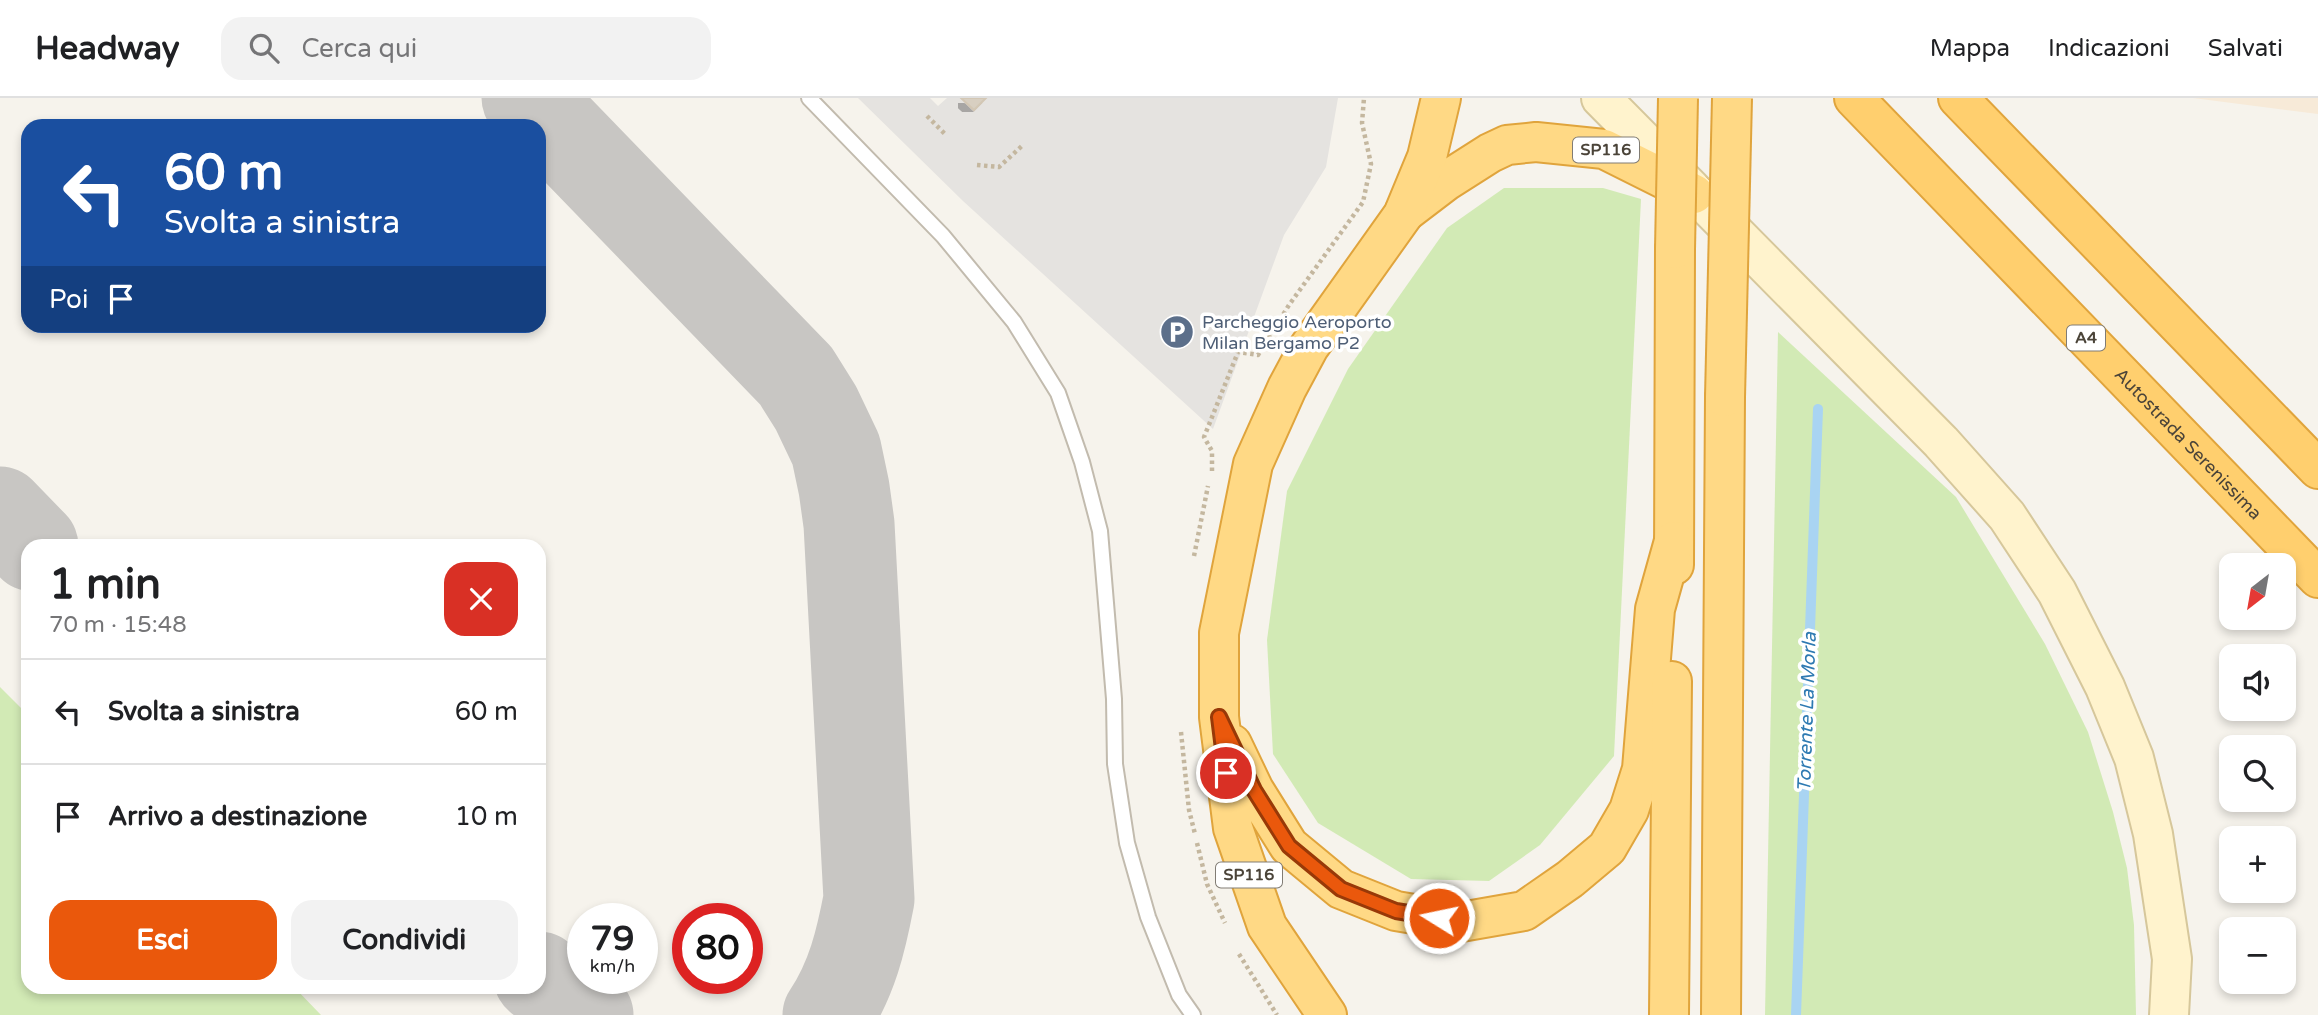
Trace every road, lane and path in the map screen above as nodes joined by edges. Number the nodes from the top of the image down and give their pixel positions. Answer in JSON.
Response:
{"nodes":[{"id":1,"x":809,"y":98,"type":"edge"},
{"id":2,"x":1364,"y":98,"type":"edge"},
{"id":3,"x":1441,"y":98,"type":"edge"},
{"id":4,"x":1601,"y":98,"type":"edge"},
{"id":5,"x":1678,"y":98,"type":"edge"},
{"id":6,"x":1732,"y":98,"type":"edge"},
{"id":7,"x":1854,"y":98,"type":"edge"},
{"id":8,"x":1958,"y":98,"type":"edge"},
{"id":9,"x":927,"y":116,"type":"dead end"},
{"id":10,"x":946,"y":134,"type":"dead end"},
{"id":11,"x":1023,"y":145,"type":"dead end"},
{"id":12,"x":976,"y":165,"type":"dead end"},
{"id":13,"x":1694,"y":194,"type":"junction"},
{"id":14,"x":1403,"y":215,"type":"junction"},
{"id":15,"x":1213,"y":466,"type":"dead end"},
{"id":16,"x":2318,"y":469,"type":"edge"},
{"id":17,"x":1674,"y":541,"type":"junction"},
{"id":18,"x":2318,"y":578,"type":"edge"},
{"id":19,"x":1219,"y":717,"type":"junction"},
{"id":20,"x":1724,"y":1007,"type":"edge"},
{"id":21,"x":1193,"y":1015,"type":"edge"},
{"id":22,"x":1327,"y":1015,"type":"edge"},
{"id":23,"x":1669,"y":1015,"type":"edge"},
{"id":24,"x":2169,"y":1015,"type":"edge"}],
"edges":[{"from":1,"to":21,"type":"lane"},
{"from":2,"to":15,"type":"path"},
{"from":3,"to":14,"type":"highway","number":"SP116"},
{"from":4,"to":13,"type":"main road","number":"SP116"},
{"from":5,"to":17,"type":"highway","bridge":true},
{"from":6,"to":20,"type":"highway","bridge":true},
{"from":7,"to":18,"type":"highway","name":"Autostrada Serenissima","number":"A4"},
{"from":8,"to":16,"type":"highway"},
{"from":9,"to":10,"type":"path"},
{"from":11,"to":12,"type":"path"},
{"from":13,"to":14,"type":"highway","number":"SP116"},
{"from":13,"to":24,"type":"main road","number":"SP116"},
{"from":14,"to":19,"type":"highway","number":"SP116"},
{"from":17,"to":19,"type":"highway"},
{"from":17,"to":23,"type":"highway"},
{"from":19,"to":22,"type":"highway","number":"SP116"}]}
